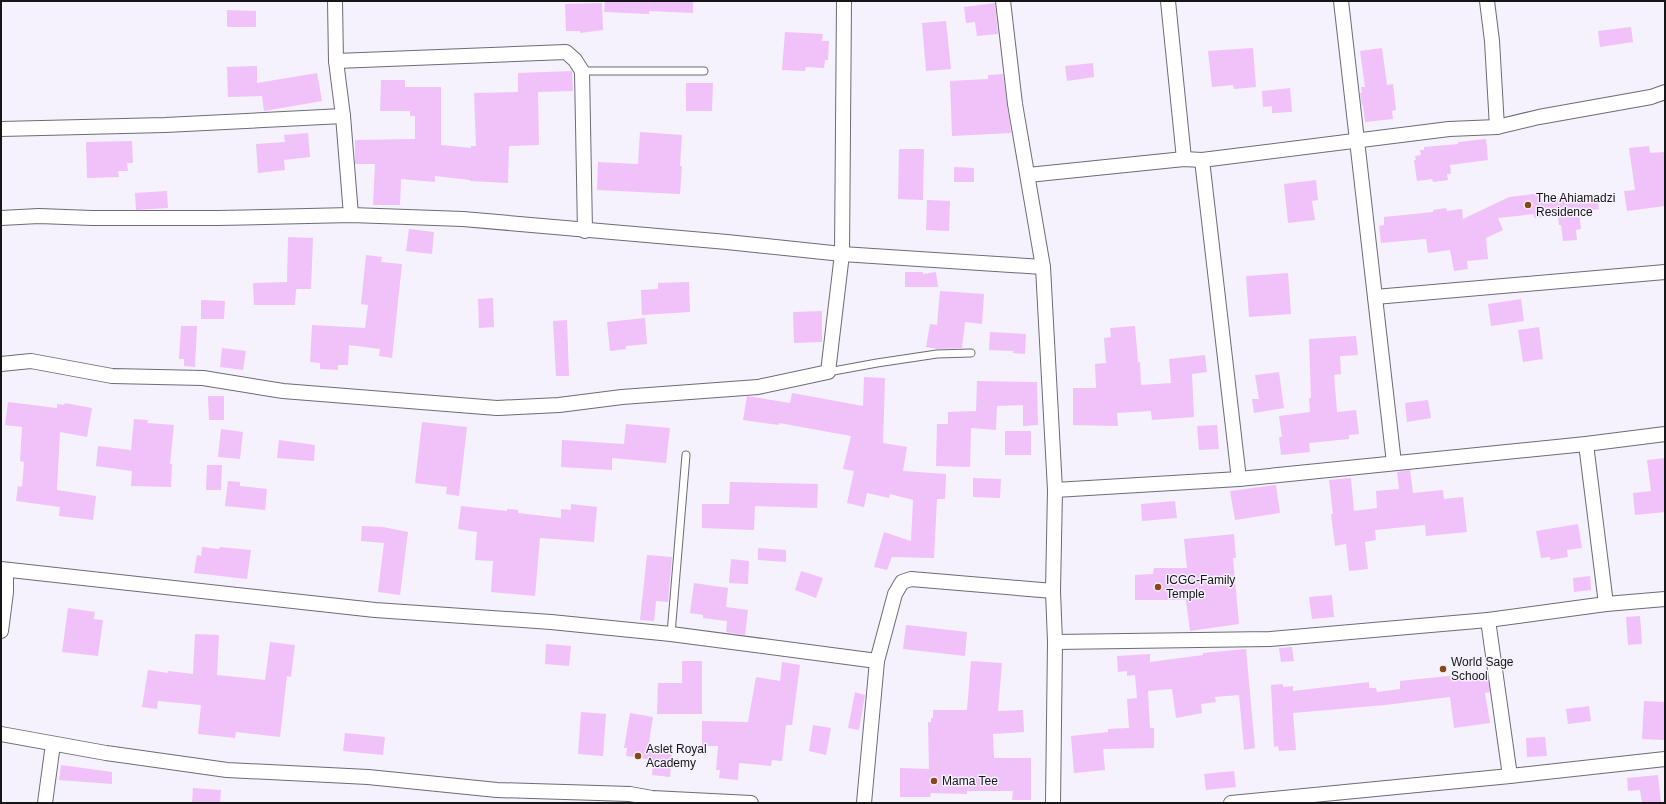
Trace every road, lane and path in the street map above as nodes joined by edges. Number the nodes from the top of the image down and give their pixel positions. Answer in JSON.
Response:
{"nodes":[{"id":1,"x":335,"y":1,"type":"edge"},
{"id":2,"x":844,"y":1,"type":"edge"},
{"id":3,"x":1003,"y":1,"type":"edge"},
{"id":4,"x":1168,"y":1,"type":"edge"},
{"id":5,"x":1341,"y":1,"type":"edge"},
{"id":6,"x":1487,"y":1,"type":"edge"},
{"id":7,"x":336,"y":61,"type":"junction"},
{"id":8,"x":582,"y":71,"type":"junction"},
{"id":9,"x":704,"y":71,"type":"dead end"},
{"id":10,"x":1665,"y":93,"type":"edge"},
{"id":11,"x":343,"y":116,"type":"junction"},
{"id":12,"x":1497,"y":127,"type":"junction"},
{"id":13,"x":1,"y":129,"type":"edge"},
{"id":14,"x":1357,"y":141,"type":"junction"},
{"id":15,"x":1184,"y":159,"type":"junction"},
{"id":16,"x":1202,"y":160,"type":"junction"},
{"id":17,"x":1028,"y":176,"type":"junction"},
{"id":18,"x":351,"y":215,"type":"junction"},
{"id":19,"x":1,"y":218,"type":"edge"},
{"id":20,"x":585,"y":231,"type":"junction"},
{"id":21,"x":842,"y":254,"type":"junction"},
{"id":22,"x":1043,"y":267,"type":"junction"},
{"id":23,"x":1665,"y":272,"type":"edge"},
{"id":24,"x":1375,"y":297,"type":"junction"},
{"id":25,"x":971,"y":353,"type":"dead end"},
{"id":26,"x":1,"y":364,"type":"edge"},
{"id":27,"x":828,"y":372,"type":"junction"},
{"id":28,"x":1665,"y":434,"type":"edge"},
{"id":29,"x":1586,"y":444,"type":"junction"},
{"id":30,"x":686,"y":455,"type":"dead end"},
{"id":31,"x":1394,"y":463,"type":"junction"},
{"id":32,"x":1239,"y":478,"type":"junction"},
{"id":33,"x":1055,"y":490,"type":"junction"},
{"id":34,"x":3,"y":570,"type":"edge"},
{"id":35,"x":1053,"y":591,"type":"junction"},
{"id":36,"x":1665,"y":599,"type":"edge"},
{"id":37,"x":1606,"y":604,"type":"junction"},
{"id":38,"x":1488,"y":620,"type":"junction"},
{"id":39,"x":1,"y":631,"type":"edge"},
{"id":40,"x":671,"y":634,"type":"junction"},
{"id":41,"x":1055,"y":642,"type":"junction"},
{"id":42,"x":877,"y":661,"type":"junction"},
{"id":43,"x":1,"y":734,"type":"edge"},
{"id":44,"x":52,"y":744,"type":"junction"},
{"id":45,"x":1665,"y":759,"type":"edge"},
{"id":46,"x":1510,"y":776,"type":"junction"},
{"id":47,"x":630,"y":798,"type":"edge"},
{"id":48,"x":45,"y":803,"type":"edge"},
{"id":49,"x":751,"y":803,"type":"edge"},
{"id":50,"x":864,"y":803,"type":"edge"},
{"id":51,"x":1053,"y":803,"type":"edge"},
{"id":52,"x":1231,"y":803,"type":"edge"}],
"edges":[{"from":1,"to":7,"type":"street"},
{"from":2,"to":21,"type":"street"},
{"from":3,"to":17,"type":"street"},
{"from":4,"to":15,"type":"street"},
{"from":5,"to":14,"type":"street"},
{"from":6,"to":12,"type":"street"},
{"from":7,"to":8,"type":"street"},
{"from":7,"to":11,"type":"street"},
{"from":8,"to":9,"type":"lane"},
{"from":8,"to":20,"type":"street"},
{"from":10,"to":12,"type":"street"},
{"from":11,"to":13,"type":"street"},
{"from":11,"to":18,"type":"street"},
{"from":12,"to":14,"type":"street"},
{"from":14,"to":16,"type":"street"},
{"from":14,"to":24,"type":"street"},
{"from":15,"to":16,"type":"street"},
{"from":15,"to":17,"type":"street"},
{"from":16,"to":32,"type":"street"},
{"from":17,"to":22,"type":"street"},
{"from":18,"to":19,"type":"street"},
{"from":18,"to":20,"type":"street"},
{"from":20,"to":21,"type":"street"},
{"from":21,"to":22,"type":"street"},
{"from":21,"to":27,"type":"street"},
{"from":22,"to":33,"type":"street"},
{"from":23,"to":24,"type":"street"},
{"from":24,"to":31,"type":"street"},
{"from":25,"to":27,"type":"lane"},
{"from":26,"to":27,"type":"street"},
{"from":28,"to":29,"type":"street"},
{"from":29,"to":31,"type":"street"},
{"from":29,"to":37,"type":"street"},
{"from":30,"to":40,"type":"lane"},
{"from":31,"to":32,"type":"street"},
{"from":32,"to":33,"type":"street"},
{"from":33,"to":35,"type":"street"},
{"from":34,"to":39,"type":"street"},
{"from":34,"to":40,"type":"street"},
{"from":35,"to":41,"type":"street"},
{"from":35,"to":42,"type":"street"},
{"from":36,"to":37,"type":"street"},
{"from":37,"to":38,"type":"street"},
{"from":38,"to":41,"type":"street"},
{"from":38,"to":46,"type":"street"},
{"from":40,"to":42,"type":"street"},
{"from":41,"to":51,"type":"street"},
{"from":42,"to":50,"type":"street"},
{"from":43,"to":44,"type":"street"},
{"from":44,"to":47,"type":"street"},
{"from":44,"to":48,"type":"street"},
{"from":45,"to":46,"type":"street"},
{"from":46,"to":52,"type":"street"},
{"from":47,"to":49,"type":"street"}]}
